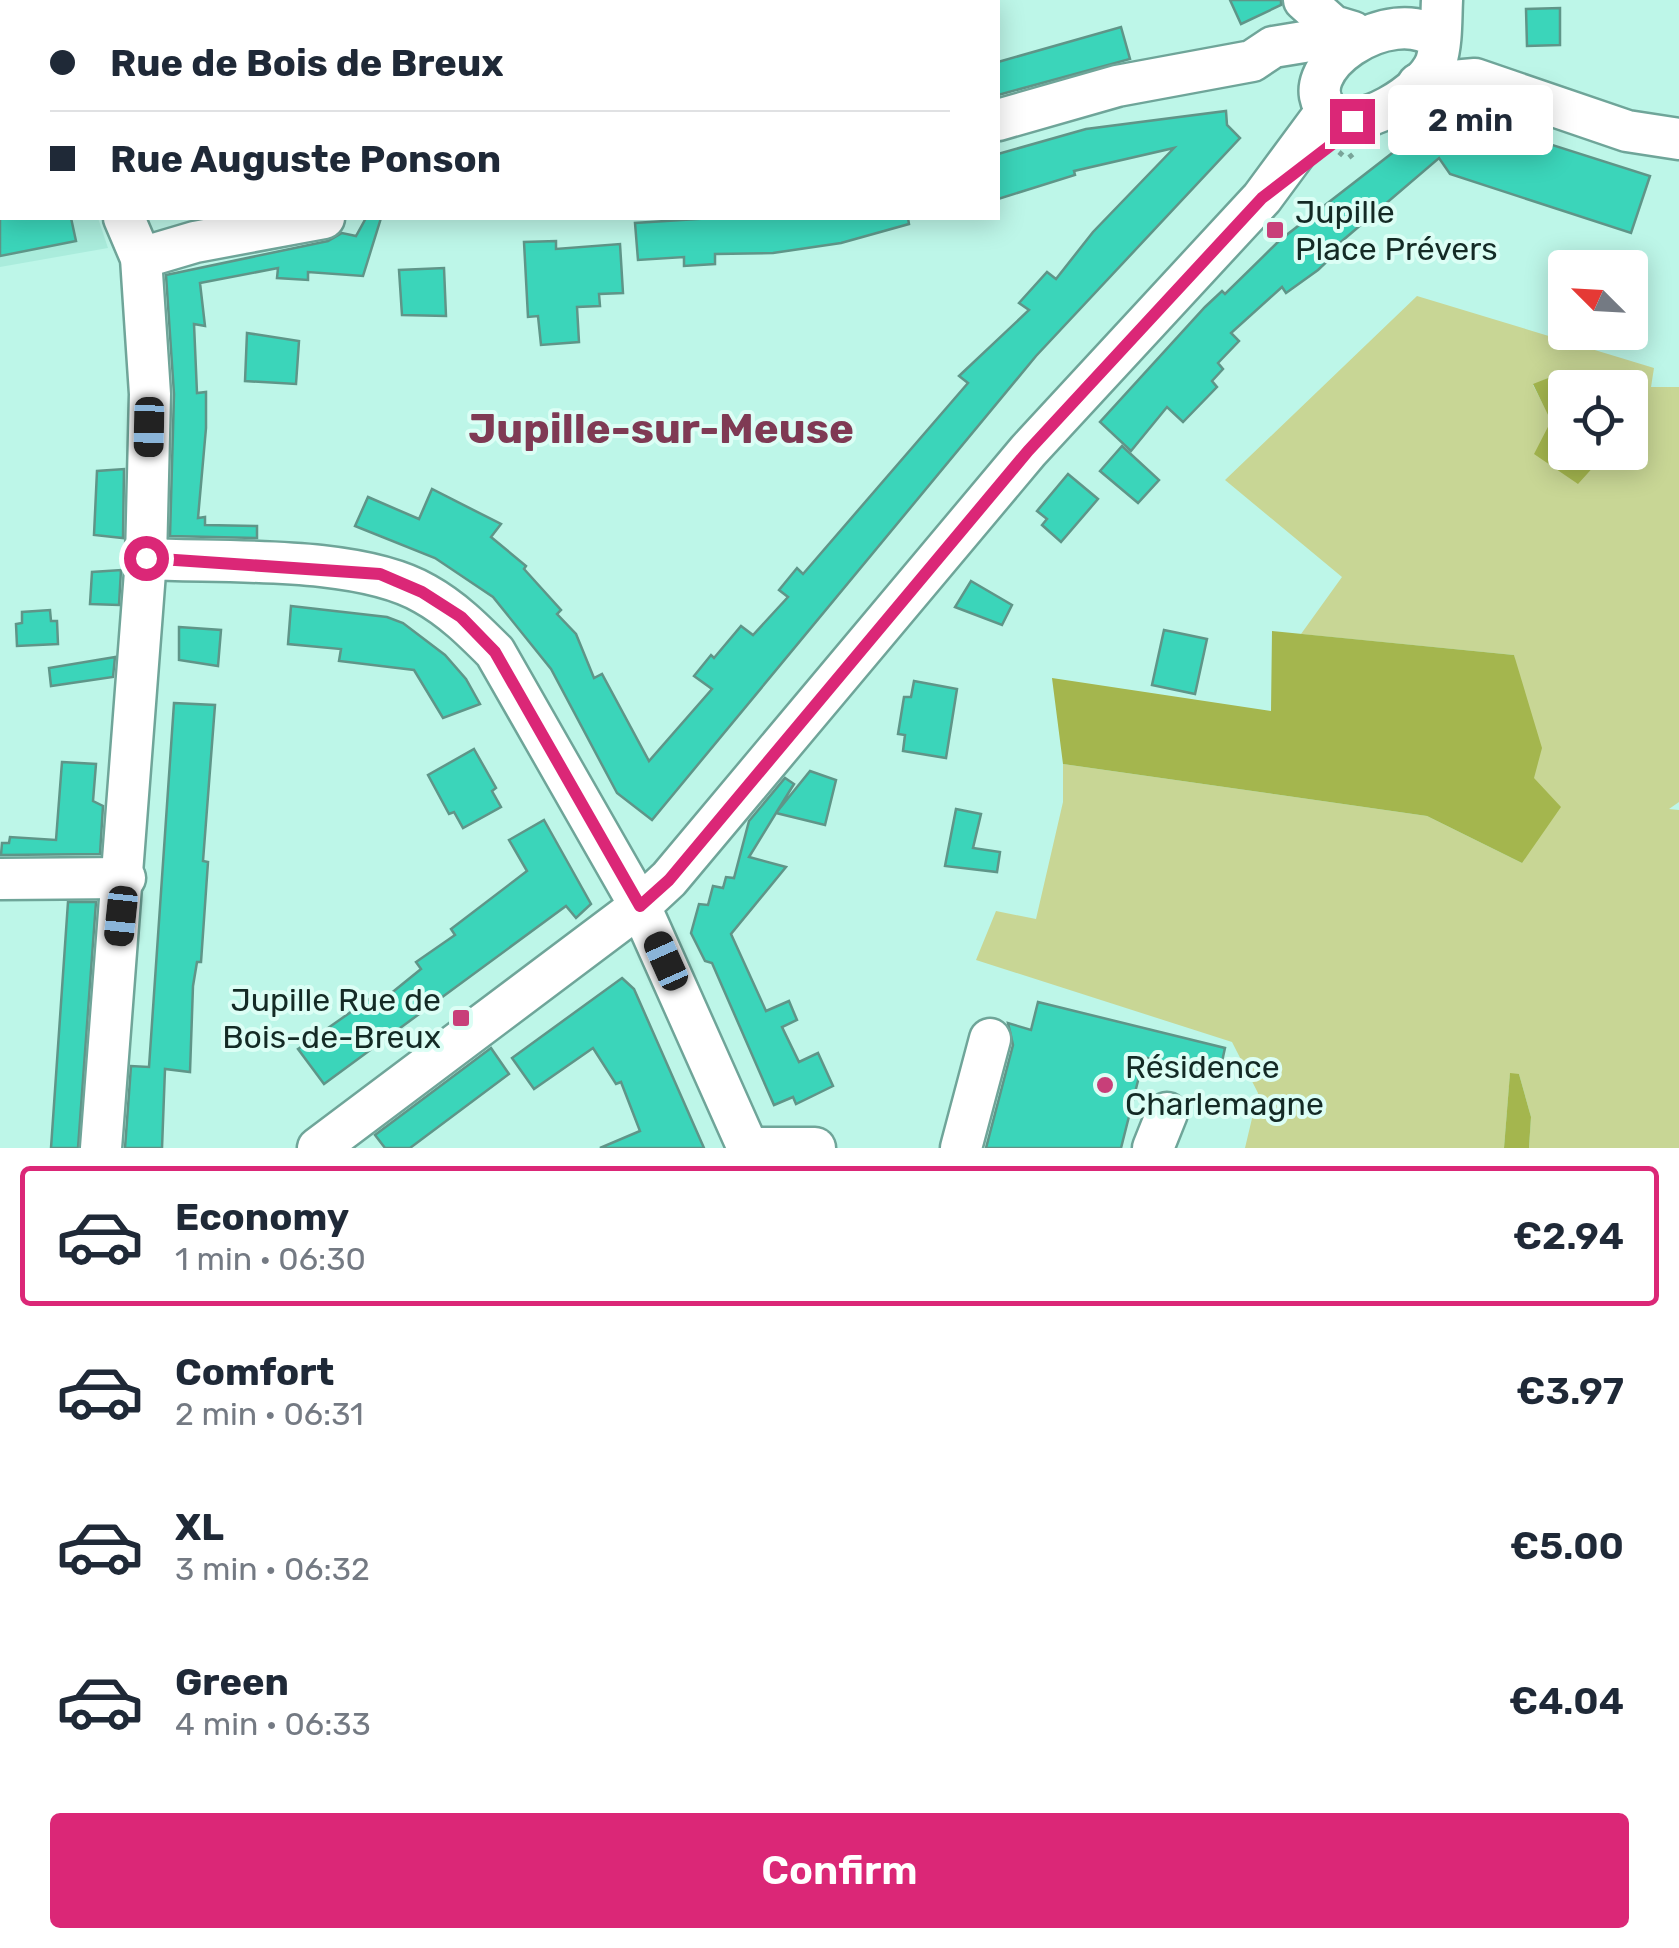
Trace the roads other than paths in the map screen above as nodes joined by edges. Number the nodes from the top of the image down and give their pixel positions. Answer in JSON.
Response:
{"nodes":[{"id":1,"x":1304,"y":0,"type":"edge"},
{"id":2,"x":1442,"y":0,"type":"edge"},
{"id":3,"x":1366,"y":22,"type":"edge"},
{"id":4,"x":1439,"y":42,"type":"junction"},
{"id":5,"x":1252,"y":61,"type":"junction"},
{"id":6,"x":1476,"y":79,"type":"junction"},
{"id":7,"x":1418,"y":84,"type":"junction"},
{"id":8,"x":1332,"y":102,"type":"junction"},
{"id":9,"x":1000,"y":119,"type":"edge"},
{"id":10,"x":1679,"y":139,"type":"edge"},
{"id":11,"x":125,"y":220,"type":"edge"},
{"id":12,"x":313,"y":220,"type":"edge"},
{"id":13,"x":141,"y":258,"type":"junction"},
{"id":14,"x":146,"y":558,"type":"junction"},
{"id":15,"x":125,"y":878,"type":"junction"},
{"id":16,"x":0,"y":879,"type":"edge"},
{"id":17,"x":640,"y":906,"type":"junction"},
{"id":18,"x":990,"y":1039,"type":"dead end"},
{"id":19,"x":101,"y":1148,"type":"edge"},
{"id":20,"x":318,"y":1148,"type":"edge"},
{"id":21,"x":748,"y":1148,"type":"edge"},
{"id":22,"x":760,"y":1148,"type":"edge"},
{"id":23,"x":815,"y":1148,"type":"edge"},
{"id":24,"x":960,"y":1148,"type":"edge"}],
"edges":[{"from":1,"to":3,"type":"street"},
{"from":2,"to":4,"type":"street"},
{"from":3,"to":4,"type":"street"},
{"from":3,"to":5,"type":"street"},
{"from":3,"to":8,"type":"street"},
{"from":4,"to":6,"type":"street"},
{"from":4,"to":7,"type":"street"},
{"from":5,"to":8,"type":"street"},
{"from":5,"to":9,"type":"street"},
{"from":6,"to":7,"type":"street"},
{"from":6,"to":10,"type":"street"},
{"from":7,"to":8,"type":"street"},
{"from":8,"to":17,"type":"street"},
{"from":11,"to":13,"type":"street"},
{"from":12,"to":13,"type":"street"},
{"from":13,"to":14,"type":"street"},
{"from":14,"to":15,"type":"street"},
{"from":14,"to":17,"type":"street"},
{"from":15,"to":16,"type":"street"},
{"from":15,"to":19,"type":"street"},
{"from":17,"to":20,"type":"street"},
{"from":17,"to":21,"type":"street"},
{"from":18,"to":24,"type":"street"},
{"from":22,"to":23,"type":"street"}]}
